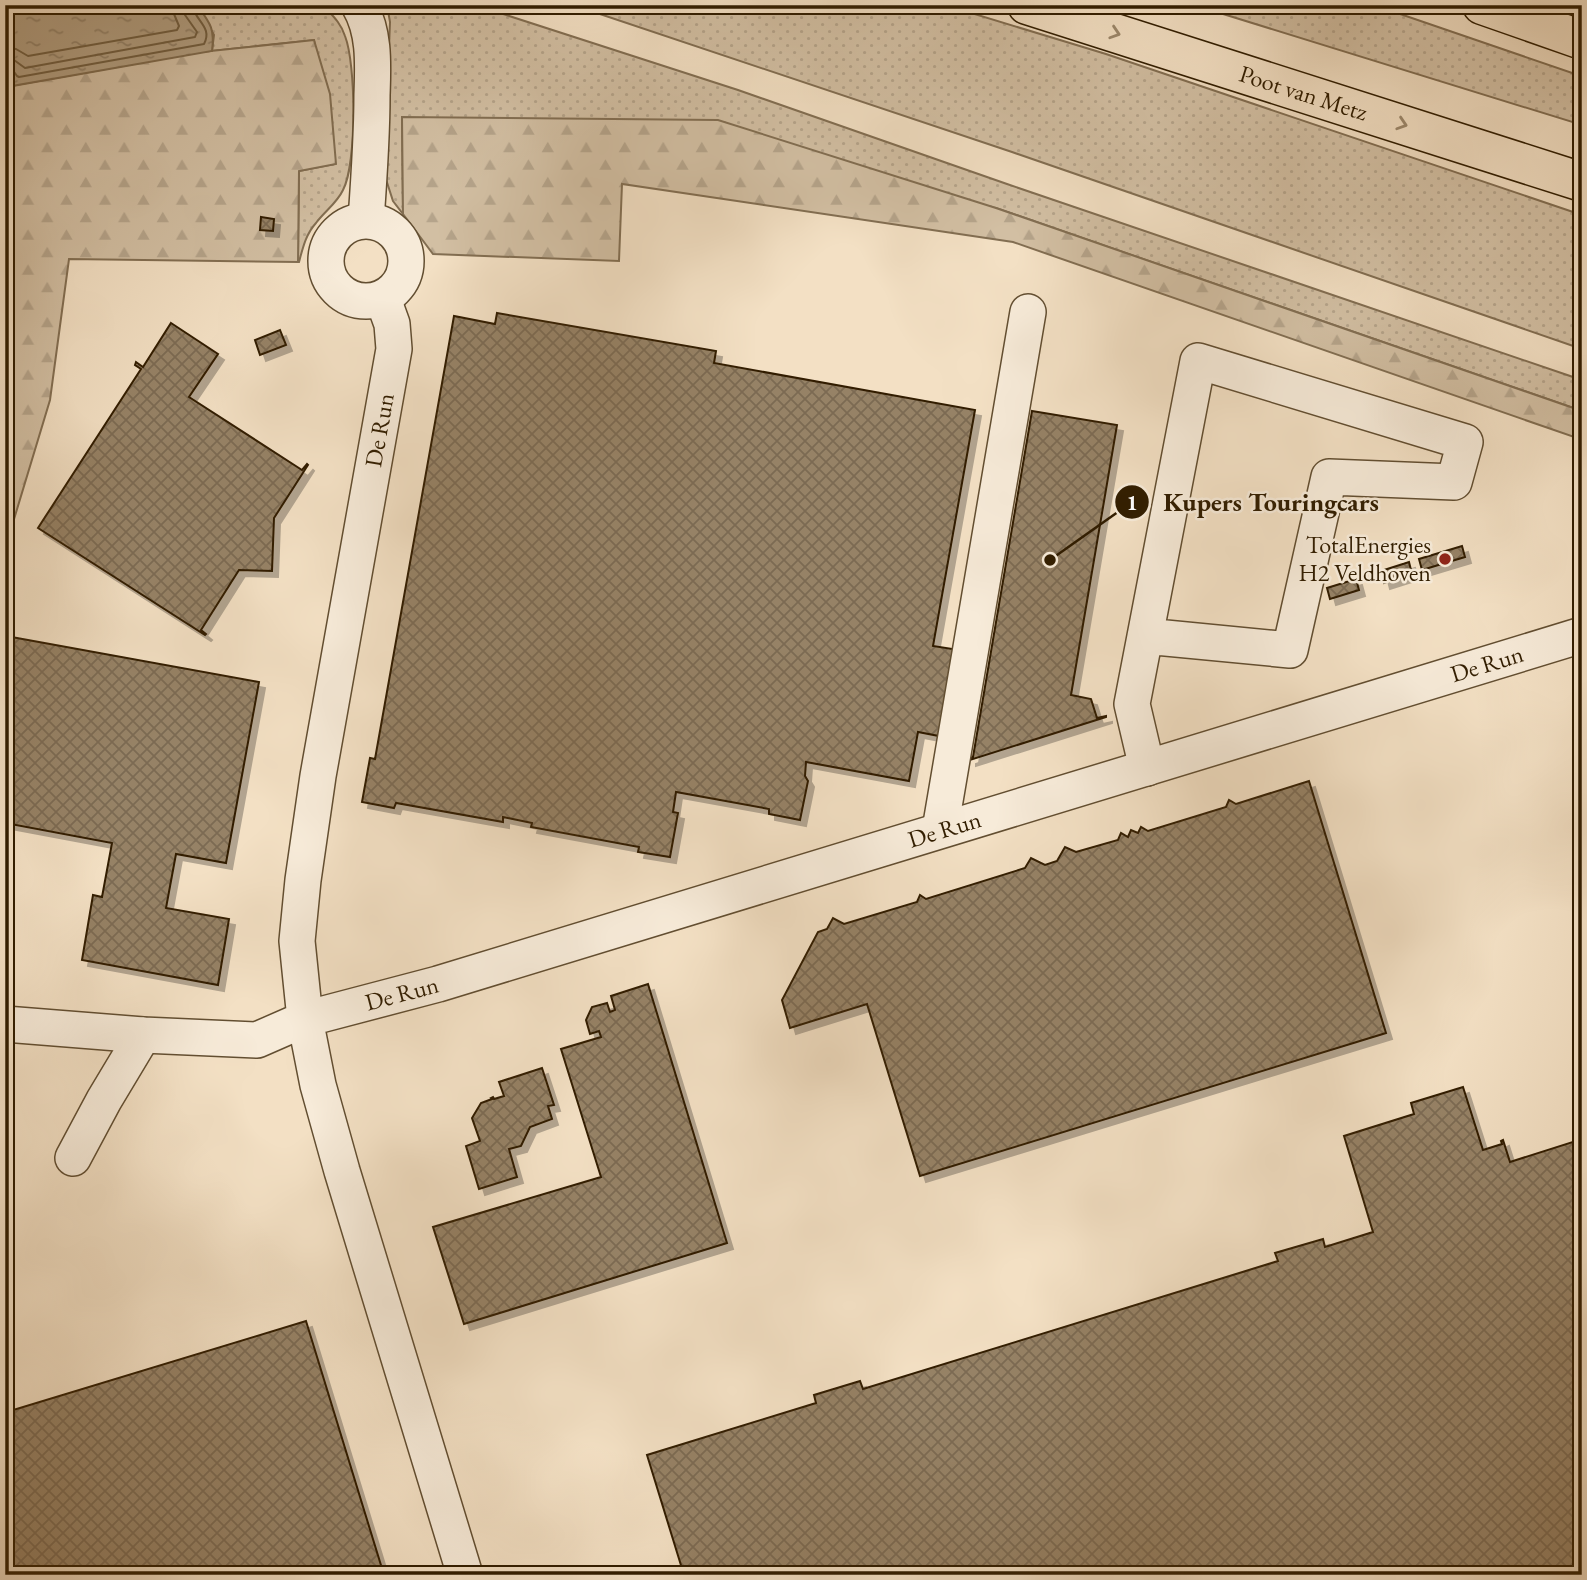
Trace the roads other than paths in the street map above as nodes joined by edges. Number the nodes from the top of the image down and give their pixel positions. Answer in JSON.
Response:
{"nodes":[{"id":1,"x":359,"y":5,"type":"edge"},
{"id":2,"x":1027,"y":5,"type":"edge"},
{"id":3,"x":1482,"y":5,"type":"edge"},
{"id":4,"x":1582,"y":40,"type":"edge"},
{"id":5,"x":1582,"y":182,"type":"edge"},
{"id":6,"x":366,"y":220,"type":"junction"},
{"id":7,"x":383,"y":299,"type":"junction"},
{"id":8,"x":1028,"y":312,"type":"dead end"},
{"id":9,"x":1582,"y":635,"type":"edge"},
{"id":10,"x":1145,"y":636,"type":"junction"},
{"id":11,"x":1147,"y":768,"type":"junction"},
{"id":12,"x":940,"y":830,"type":"junction"},
{"id":13,"x":305,"y":1019,"type":"junction"},
{"id":14,"x":5,"y":1024,"type":"edge"},
{"id":15,"x":143,"y":1035,"type":"junction"},
{"id":16,"x":73,"y":1158,"type":"dead end"},
{"id":17,"x":465,"y":1575,"type":"edge"}],
"edges":[{"from":1,"to":6,"type":"street"},
{"from":2,"to":5,"type":"highway","name":"Poot van Metz","one_way":true},
{"from":3,"to":4,"type":"highway"},
{"from":6,"to":7,"type":"street"},
{"from":6,"to":7,"type":"street"},
{"from":7,"to":13,"type":"street","name":"De Run"},
{"from":8,"to":12,"type":"street"},
{"from":9,"to":11,"type":"street","name":"De Run"},
{"from":10,"to":10,"type":"street"},
{"from":10,"to":11,"type":"street"},
{"from":11,"to":12,"type":"street","name":"De Run"},
{"from":12,"to":13,"type":"street","name":"De Run"},
{"from":13,"to":15,"type":"street","name":"De Run"},
{"from":13,"to":17,"type":"street","name":"De Run"},
{"from":14,"to":15,"type":"street","name":"De Run"},
{"from":15,"to":16,"type":"street"}]}
